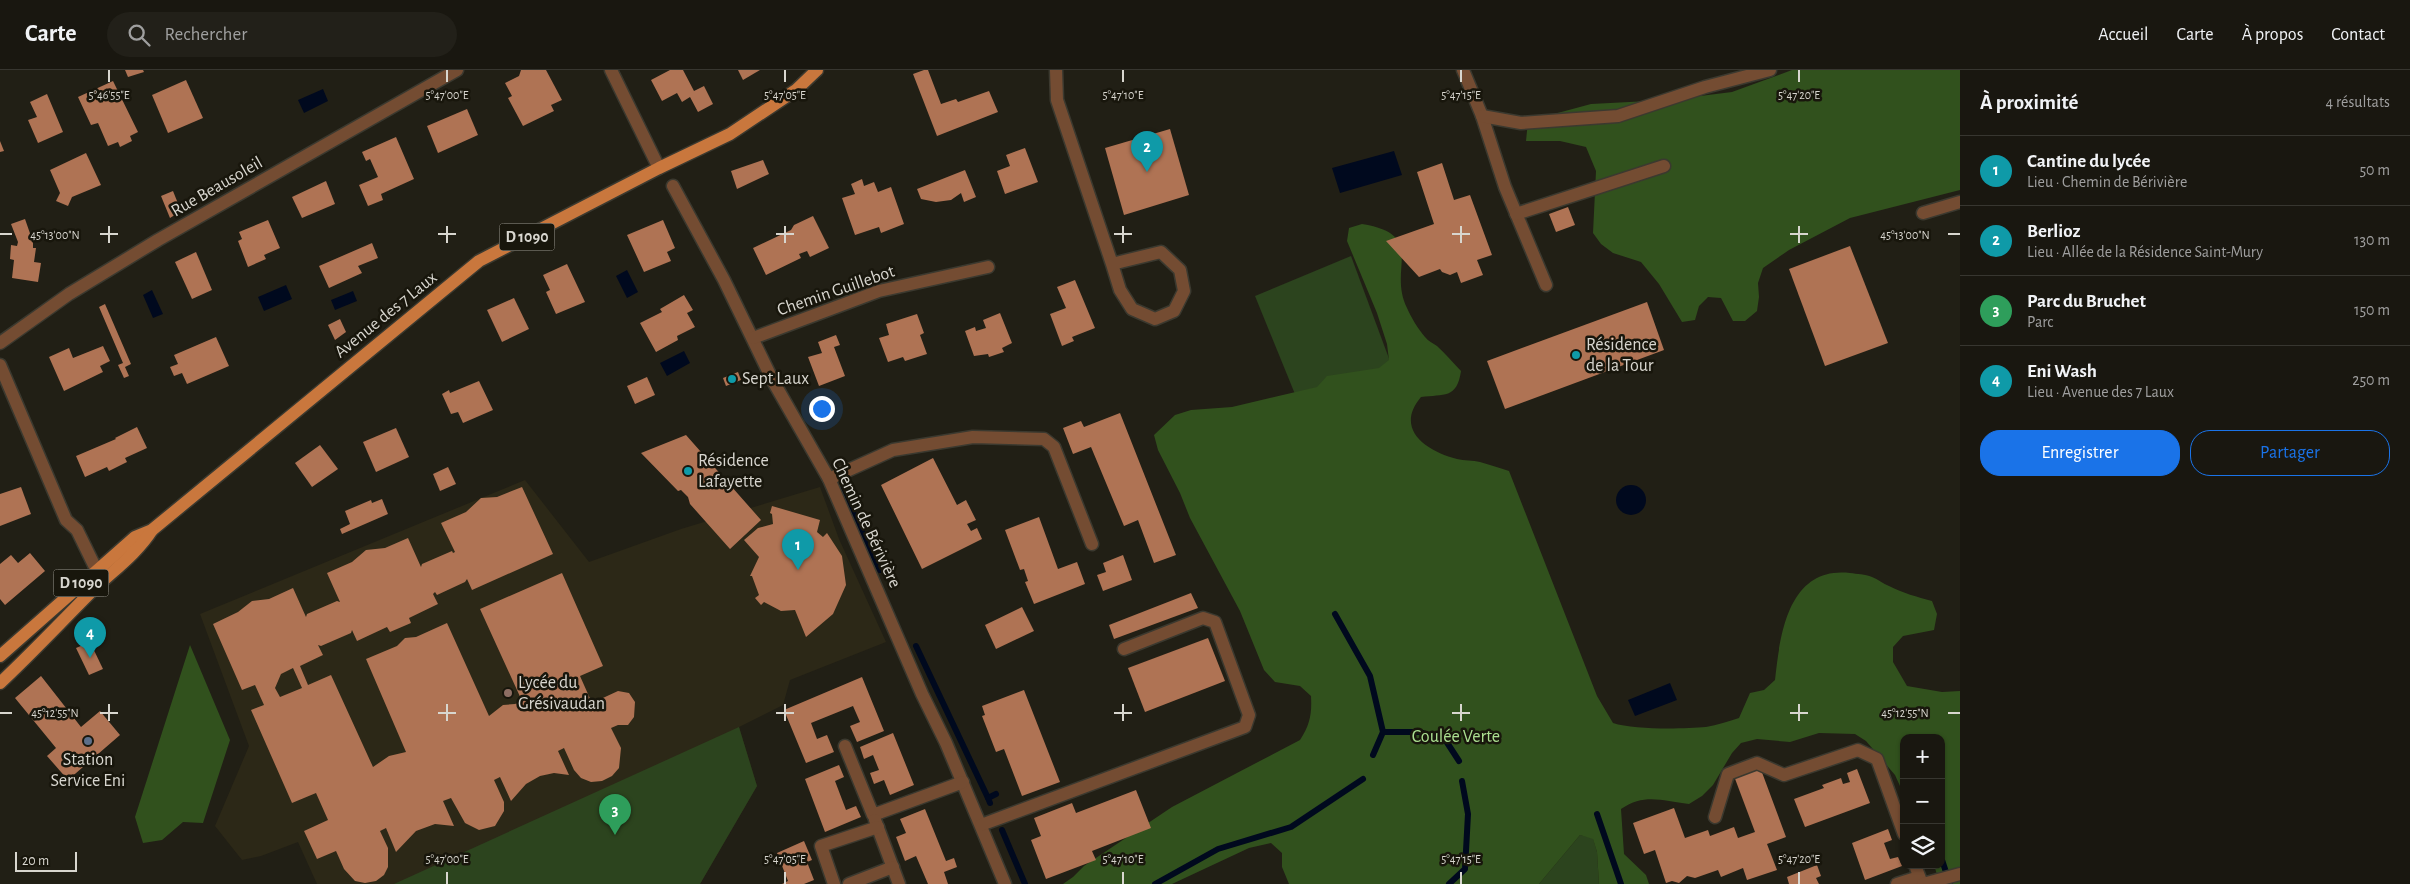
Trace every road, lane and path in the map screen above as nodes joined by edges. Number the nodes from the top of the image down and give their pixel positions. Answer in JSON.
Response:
{"nodes":[{"id":1,"x":457,"y":70,"type":"edge"},
{"id":2,"x":612,"y":70,"type":"edge"},
{"id":3,"x":817,"y":70,"type":"edge"},
{"id":4,"x":1056,"y":70,"type":"edge"},
{"id":5,"x":1463,"y":70,"type":"edge"},
{"id":6,"x":1770,"y":70,"type":"edge"},
{"id":7,"x":1482,"y":116,"type":"junction"},
{"id":8,"x":1664,"y":166,"type":"dead end"},
{"id":9,"x":659,"y":168,"type":"junction"},
{"id":10,"x":673,"y":186,"type":"dead end"},
{"id":11,"x":1960,"y":202,"type":"edge"},
{"id":12,"x":1923,"y":213,"type":"dead end"},
{"id":13,"x":1516,"y":214,"type":"junction"},
{"id":14,"x":1112,"y":264,"type":"junction"},
{"id":15,"x":988,"y":267,"type":"dead end"},
{"id":16,"x":1546,"y":285,"type":"dead end"},
{"id":17,"x":753,"y":338,"type":"junction"},
{"id":18,"x":0,"y":342,"type":"edge"},
{"id":19,"x":0,"y":366,"type":"edge"},
{"id":20,"x":829,"y":479,"type":"junction"},
{"id":21,"x":152,"y":530,"type":"junction"},
{"id":22,"x":1092,"y":544,"type":"dead end"},
{"id":23,"x":96,"y":569,"type":"junction"},
{"id":24,"x":14,"y":642,"type":"junction"},
{"id":25,"x":0,"y":647,"type":"edge"},
{"id":26,"x":1124,"y":649,"type":"dead end"},
{"id":27,"x":0,"y":656,"type":"edge"},
{"id":28,"x":0,"y":683,"type":"edge"},
{"id":29,"x":845,"y":746,"type":"dead end"},
{"id":30,"x":963,"y":782,"type":"junction"},
{"id":31,"x":1715,"y":817,"type":"dead end"},
{"id":32,"x":875,"y":821,"type":"junction"},
{"id":33,"x":1900,"y":824,"type":"edge"},
{"id":34,"x":981,"y":825,"type":"junction"},
{"id":35,"x":893,"y":867,"type":"junction"},
{"id":36,"x":1960,"y":874,"type":"edge"},
{"id":37,"x":1920,"y":878,"type":"edge"},
{"id":38,"x":834,"y":884,"type":"edge"},
{"id":39,"x":849,"y":884,"type":"edge"},
{"id":40,"x":900,"y":884,"type":"edge"},
{"id":41,"x":1005,"y":884,"type":"edge"},
{"id":42,"x":1897,"y":884,"type":"edge"}],
"edges":[{"from":1,"to":18,"type":"street","name":"Rue Beausoleil"},
{"from":2,"to":9,"type":"street"},
{"from":3,"to":9,"type":"main road","name":"Avenue des 7 Laux","number":"D 1090"},
{"from":4,"to":14,"type":"street"},
{"from":5,"to":7,"type":"street"},
{"from":6,"to":7,"type":"street"},
{"from":7,"to":13,"type":"street"},
{"from":8,"to":13,"type":"street"},
{"from":9,"to":21,"type":"main road","name":"Avenue des 7 Laux","number":"D 1090"},
{"from":10,"to":17,"type":"street","name":"Chemin de Bérivière"},
{"from":11,"to":12,"type":"street"},
{"from":13,"to":16,"type":"street"},
{"from":14,"to":14,"type":"street"},
{"from":15,"to":17,"type":"street","name":"Chemin Guillebot"},
{"from":17,"to":20,"type":"street","name":"Chemin de Bérivière"},
{"from":19,"to":23,"type":"street"},
{"from":20,"to":22,"type":"street"},
{"from":20,"to":30,"type":"street","name":"Chemin de Bérivière"},
{"from":21,"to":23,"type":"main road","name":"Avenue des 7 Laux","number":"D 1090"},
{"from":21,"to":28,"type":"main road","number":"D 1090"},
{"from":23,"to":24,"type":"main road","name":"Avenue des 7 Laux","number":"D 1090"},
{"from":24,"to":25,"type":"street","name":"Avenue des 7 Laux"},
{"from":24,"to":27,"type":"main road","name":"Avenue des 7 Laux","number":"D 1090"},
{"from":26,"to":34,"type":"street"},
{"from":29,"to":32,"type":"street"},
{"from":30,"to":32,"type":"street"},
{"from":30,"to":34,"type":"street","name":"Chemin de Bérivière"},
{"from":31,"to":33,"type":"street"},
{"from":32,"to":35,"type":"street"},
{"from":32,"to":38,"type":"street"},
{"from":34,"to":41,"type":"street","name":"Chemin de Bérivière"},
{"from":35,"to":39,"type":"street"},
{"from":35,"to":40,"type":"street"},
{"from":36,"to":37,"type":"street"},
{"from":37,"to":42,"type":"street"}]}
